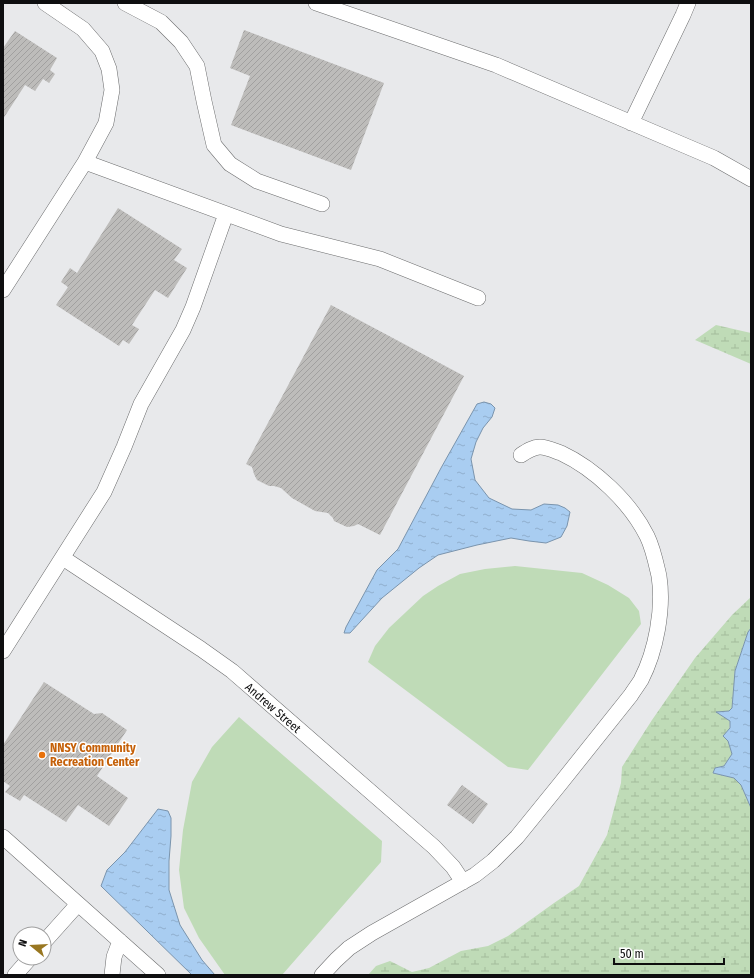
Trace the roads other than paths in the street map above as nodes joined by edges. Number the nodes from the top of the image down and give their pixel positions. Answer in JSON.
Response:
{"nodes":[{"id":1,"x":45,"y":3,"type":"edge"},
{"id":2,"x":125,"y":3,"type":"edge"},
{"id":3,"x":316,"y":3,"type":"edge"},
{"id":4,"x":688,"y":3,"type":"edge"},
{"id":5,"x":631,"y":122,"type":"junction"},
{"id":6,"x":85,"y":162,"type":"junction"},
{"id":7,"x":751,"y":179,"type":"edge"},
{"id":8,"x":322,"y":204,"type":"dead end"},
{"id":9,"x":226,"y":214,"type":"junction"},
{"id":10,"x":3,"y":290,"type":"edge"},
{"id":11,"x":478,"y":298,"type":"dead end"},
{"id":12,"x":521,"y":455,"type":"dead end"},
{"id":13,"x":63,"y":558,"type":"junction"},
{"id":14,"x":3,"y":651,"type":"edge"},
{"id":15,"x":3,"y":837,"type":"edge"},
{"id":16,"x":463,"y":882,"type":"junction"},
{"id":17,"x":78,"y":904,"type":"junction"},
{"id":18,"x":52,"y":933,"type":"edge"},
{"id":19,"x":120,"y":941,"type":"junction"},
{"id":20,"x":23,"y":966,"type":"edge"},
{"id":21,"x":15,"y":975,"type":"edge"},
{"id":22,"x":112,"y":975,"type":"edge"},
{"id":23,"x":158,"y":975,"type":"edge"},
{"id":24,"x":322,"y":975,"type":"edge"}],
"edges":[{"from":1,"to":6,"type":"street"},
{"from":2,"to":8,"type":"street"},
{"from":3,"to":5,"type":"street"},
{"from":4,"to":5,"type":"street"},
{"from":5,"to":7,"type":"street"},
{"from":6,"to":9,"type":"street"},
{"from":6,"to":10,"type":"street"},
{"from":9,"to":11,"type":"street"},
{"from":9,"to":13,"type":"street"},
{"from":12,"to":16,"type":"street"},
{"from":13,"to":14,"type":"street"},
{"from":13,"to":16,"type":"street","name":"Andrew Street"},
{"from":15,"to":17,"type":"street"},
{"from":16,"to":24,"type":"street"},
{"from":17,"to":18,"type":"street"},
{"from":17,"to":19,"type":"street"},
{"from":19,"to":22,"type":"street"},
{"from":19,"to":23,"type":"street"},
{"from":20,"to":21,"type":"street"}]}
